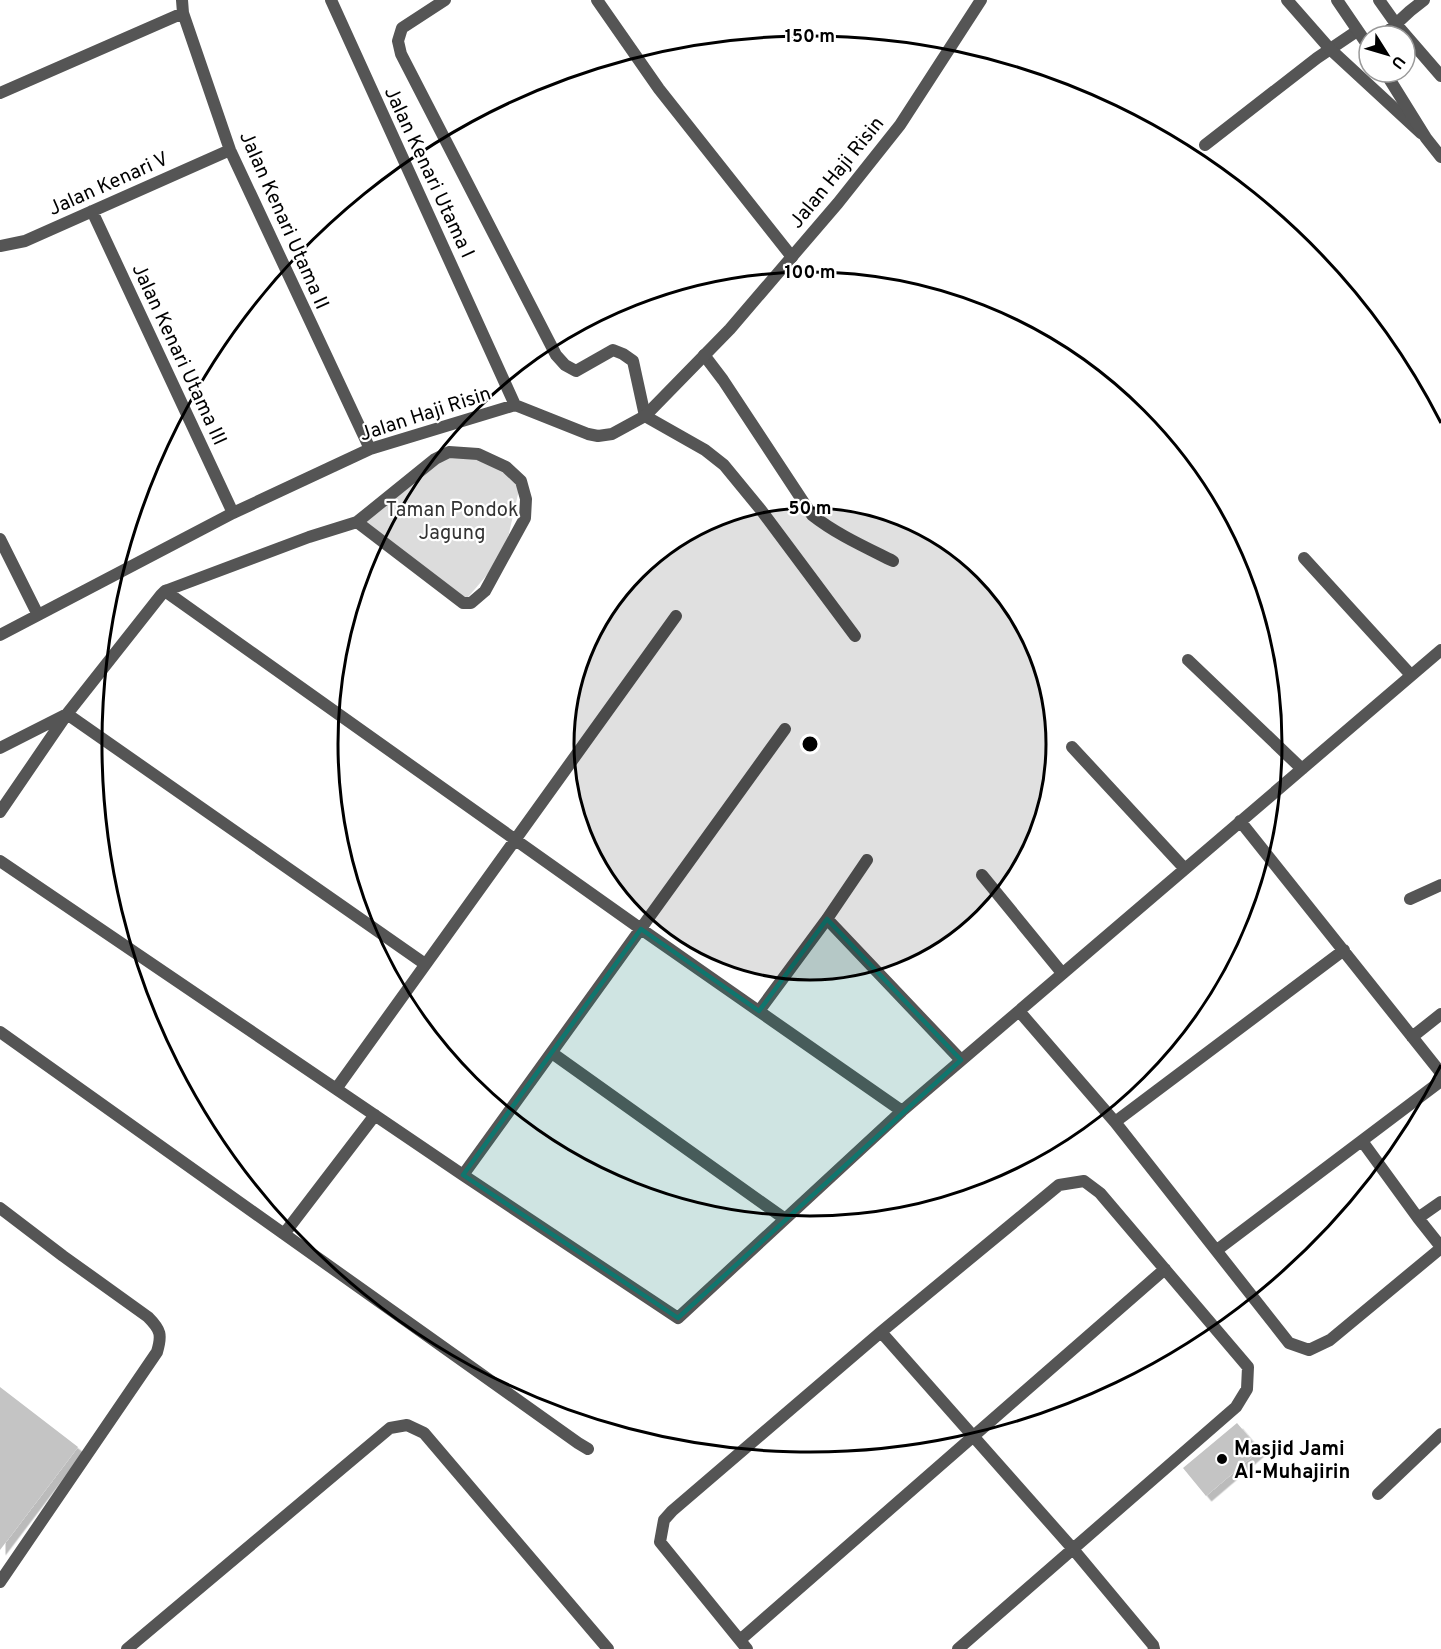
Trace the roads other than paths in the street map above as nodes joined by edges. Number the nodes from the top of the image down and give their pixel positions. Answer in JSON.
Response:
{"nodes":[{"id":1,"x":331,"y":0,"type":"edge"},
{"id":2,"x":445,"y":0,"type":"edge"},
{"id":3,"x":597,"y":0,"type":"edge"},
{"id":4,"x":981,"y":0,"type":"edge"},
{"id":5,"x":1287,"y":0,"type":"edge"},
{"id":6,"x":1336,"y":0,"type":"edge"},
{"id":7,"x":1379,"y":0,"type":"edge"},
{"id":8,"x":1424,"y":0,"type":"edge"},
{"id":9,"x":183,"y":6,"type":"edge"},
{"id":10,"x":1396,"y":24,"type":"joint"},
{"id":11,"x":1357,"y":30,"type":"edge"},
{"id":12,"x":1357,"y":32,"type":"edge"},
{"id":13,"x":1417,"y":48,"type":"edge"},
{"id":14,"x":1330,"y":49,"type":"junction"},
{"id":15,"x":1441,"y":76,"type":"edge"},
{"id":16,"x":1392,"y":84,"type":"edge"},
{"id":17,"x":0,"y":93,"type":"edge"},
{"id":18,"x":1426,"y":138,"type":"junction"},
{"id":19,"x":1205,"y":145,"type":"dead end"},
{"id":20,"x":230,"y":150,"type":"junction"},
{"id":21,"x":1441,"y":157,"type":"edge"},
{"id":22,"x":92,"y":212,"type":"junction"},
{"id":23,"x":0,"y":246,"type":"edge"},
{"id":24,"x":792,"y":257,"type":"junction"},
{"id":25,"x":704,"y":355,"type":"junction"},
{"id":26,"x":515,"y":405,"type":"junction"},
{"id":27,"x":645,"y":416,"type":"junction"},
{"id":28,"x":370,"y":449,"type":"junction"},
{"id":29,"x":233,"y":513,"type":"junction"},
{"id":30,"x":357,"y":522,"type":"junction"},
{"id":31,"x":0,"y":539,"type":"edge"},
{"id":32,"x":1304,"y":558,"type":"dead end"},
{"id":33,"x":893,"y":561,"type":"dead end"},
{"id":34,"x":165,"y":591,"type":"junction"},
{"id":35,"x":38,"y":615,"type":"junction"},
{"id":36,"x":676,"y":616,"type":"dead end"},
{"id":37,"x":0,"y":635,"type":"edge"},
{"id":38,"x":855,"y":636,"type":"dead end"},
{"id":39,"x":1441,"y":650,"type":"edge"},
{"id":40,"x":1188,"y":660,"type":"dead end"},
{"id":41,"x":1410,"y":674,"type":"junction"},
{"id":42,"x":67,"y":714,"type":"junction"},
{"id":43,"x":785,"y":729,"type":"dead end"},
{"id":44,"x":1072,"y":747,"type":"dead end"},
{"id":45,"x":0,"y":748,"type":"edge"},
{"id":46,"x":1302,"y":769,"type":"junction"},
{"id":47,"x":0,"y":812,"type":"edge"},
{"id":48,"x":1240,"y":821,"type":"junction"},
{"id":49,"x":515,"y":840,"type":"junction"},
{"id":50,"x":867,"y":860,"type":"dead end"},
{"id":51,"x":0,"y":861,"type":"edge"},
{"id":52,"x":1185,"y":869,"type":"junction"},
{"id":53,"x":982,"y":875,"type":"dead end"},
{"id":54,"x":1441,"y":885,"type":"edge"},
{"id":55,"x":1410,"y":899,"type":"dead end"},
{"id":56,"x":827,"y":920,"type":"junction"},
{"id":57,"x":641,"y":929,"type":"junction"},
{"id":58,"x":1344,"y":950,"type":"junction"},
{"id":59,"x":425,"y":964,"type":"junction"},
{"id":60,"x":1062,"y":973,"type":"junction"},
{"id":61,"x":759,"y":1011,"type":"junction"},
{"id":62,"x":1019,"y":1011,"type":"junction"},
{"id":63,"x":1441,"y":1014,"type":"edge"},
{"id":64,"x":0,"y":1032,"type":"edge"},
{"id":65,"x":1412,"y":1037,"type":"junction"},
{"id":66,"x":552,"y":1053,"type":"junction"},
{"id":67,"x":961,"y":1060,"type":"junction"},
{"id":68,"x":1441,"y":1073,"type":"edge"},
{"id":69,"x":1441,"y":1081,"type":"edge"},
{"id":70,"x":336,"y":1089,"type":"junction"},
{"id":71,"x":902,"y":1111,"type":"junction"},
{"id":72,"x":375,"y":1115,"type":"junction"},
{"id":73,"x":1115,"y":1122,"type":"junction"},
{"id":74,"x":1362,"y":1141,"type":"junction"},
{"id":75,"x":464,"y":1175,"type":"junction"},
{"id":76,"x":1441,"y":1202,"type":"edge"},
{"id":77,"x":0,"y":1209,"type":"edge"},
{"id":78,"x":1418,"y":1218,"type":"junction"},
{"id":79,"x":785,"y":1219,"type":"junction"},
{"id":80,"x":284,"y":1234,"type":"junction"},
{"id":81,"x":1441,"y":1247,"type":"edge"},
{"id":82,"x":1218,"y":1250,"type":"junction"},
{"id":83,"x":1165,"y":1269,"type":"junction"},
{"id":84,"x":881,"y":1332,"type":"junction"},
{"id":85,"x":1441,"y":1434,"type":"edge"},
{"id":86,"x":974,"y":1436,"type":"junction"},
{"id":87,"x":588,"y":1449,"type":"dead end"},
{"id":88,"x":1378,"y":1494,"type":"dead end"},
{"id":89,"x":1073,"y":1549,"type":"junction"},
{"id":90,"x":0,"y":1582,"type":"edge"},
{"id":91,"x":743,"y":1644,"type":"edge"},
{"id":92,"x":127,"y":1649,"type":"edge"},
{"id":93,"x":608,"y":1649,"type":"edge"},
{"id":94,"x":958,"y":1649,"type":"edge"},
{"id":95,"x":1154,"y":1649,"type":"edge"}],
"edges":[{"from":1,"to":26,"type":"street","name":"Jalan Kenari Utama I"},
{"from":2,"to":27,"type":"street"},
{"from":3,"to":24,"type":"street"},
{"from":4,"to":24,"type":"street","name":"Jalan Haji Risin"},
{"from":5,"to":14,"type":"street"},
{"from":6,"to":11,"type":"street"},
{"from":7,"to":10,"type":"street"},
{"from":8,"to":10,"type":"street"},
{"from":9,"to":17,"type":"street"},
{"from":9,"to":20,"type":"street","name":"Jalan Kenari Utama II"},
{"from":12,"to":14,"type":"street"},
{"from":13,"to":15,"type":"street"},
{"from":14,"to":18,"type":"street"},
{"from":14,"to":19,"type":"street"},
{"from":16,"to":18,"type":"street"},
{"from":18,"to":21,"type":"street"},
{"from":20,"to":22,"type":"street","name":"Jalan Kenari V"},
{"from":20,"to":28,"type":"street","name":"Jalan Kenari Utama II"},
{"from":22,"to":23,"type":"street","name":"Jalan Kenari V"},
{"from":22,"to":29,"type":"street","name":"Jalan Kenari Utama III"},
{"from":24,"to":25,"type":"street","name":"Jalan Haji Risin"},
{"from":25,"to":27,"type":"street","name":"Jalan Haji Risin"},
{"from":25,"to":33,"type":"street"},
{"from":26,"to":27,"type":"street","name":"Jalan Haji Risin"},
{"from":26,"to":28,"type":"street","name":"Jalan Haji Risin"},
{"from":27,"to":38,"type":"street"},
{"from":28,"to":29,"type":"street","name":"Jalan Haji Risin"},
{"from":29,"to":35,"type":"street","name":"Jalan Haji Risin"},
{"from":30,"to":30,"type":"street"},
{"from":30,"to":34,"type":"street"},
{"from":31,"to":35,"type":"street"},
{"from":32,"to":41,"type":"street"},
{"from":34,"to":42,"type":"street"},
{"from":34,"to":49,"type":"street"},
{"from":35,"to":37,"type":"street","name":"Jalan Haji Risin"},
{"from":36,"to":49,"type":"street"},
{"from":39,"to":41,"type":"street"},
{"from":40,"to":46,"type":"street"},
{"from":41,"to":46,"type":"street"},
{"from":42,"to":45,"type":"street"},
{"from":42,"to":47,"type":"street"},
{"from":42,"to":59,"type":"street"},
{"from":43,"to":57,"type":"street"},
{"from":44,"to":52,"type":"street"},
{"from":46,"to":48,"type":"street"},
{"from":48,"to":52,"type":"street"},
{"from":48,"to":58,"type":"street"},
{"from":49,"to":57,"type":"street"},
{"from":49,"to":59,"type":"street"},
{"from":50,"to":56,"type":"street"},
{"from":51,"to":70,"type":"street"},
{"from":52,"to":60,"type":"street"},
{"from":53,"to":60,"type":"street"},
{"from":54,"to":55,"type":"street"},
{"from":56,"to":61,"type":"street"},
{"from":56,"to":67,"type":"street"},
{"from":57,"to":61,"type":"street"},
{"from":57,"to":66,"type":"street"},
{"from":58,"to":65,"type":"street"},
{"from":58,"to":73,"type":"street"},
{"from":59,"to":70,"type":"street"},
{"from":60,"to":62,"type":"street"},
{"from":61,"to":71,"type":"street"},
{"from":62,"to":67,"type":"street"},
{"from":62,"to":73,"type":"street"},
{"from":63,"to":65,"type":"street"},
{"from":64,"to":80,"type":"street"},
{"from":65,"to":68,"type":"street"},
{"from":66,"to":75,"type":"street"},
{"from":66,"to":79,"type":"street"},
{"from":67,"to":71,"type":"street"},
{"from":69,"to":74,"type":"street"},
{"from":70,"to":72,"type":"street"},
{"from":71,"to":79,"type":"street"},
{"from":72,"to":75,"type":"street"},
{"from":72,"to":80,"type":"street"},
{"from":73,"to":82,"type":"street"},
{"from":74,"to":78,"type":"street"},
{"from":74,"to":82,"type":"street"},
{"from":75,"to":79,"type":"street"},
{"from":76,"to":78,"type":"street"},
{"from":77,"to":90,"type":"street"},
{"from":78,"to":81,"type":"street"},
{"from":80,"to":87,"type":"street"},
{"from":81,"to":82,"type":"street"},
{"from":83,"to":84,"type":"street"},
{"from":83,"to":86,"type":"street"},
{"from":83,"to":89,"type":"street"},
{"from":84,"to":86,"type":"street"},
{"from":84,"to":91,"type":"street"},
{"from":85,"to":88,"type":"street"},
{"from":86,"to":89,"type":"street"},
{"from":86,"to":91,"type":"street"},
{"from":89,"to":94,"type":"street"},
{"from":89,"to":95,"type":"street"},
{"from":92,"to":93,"type":"street"}]}
